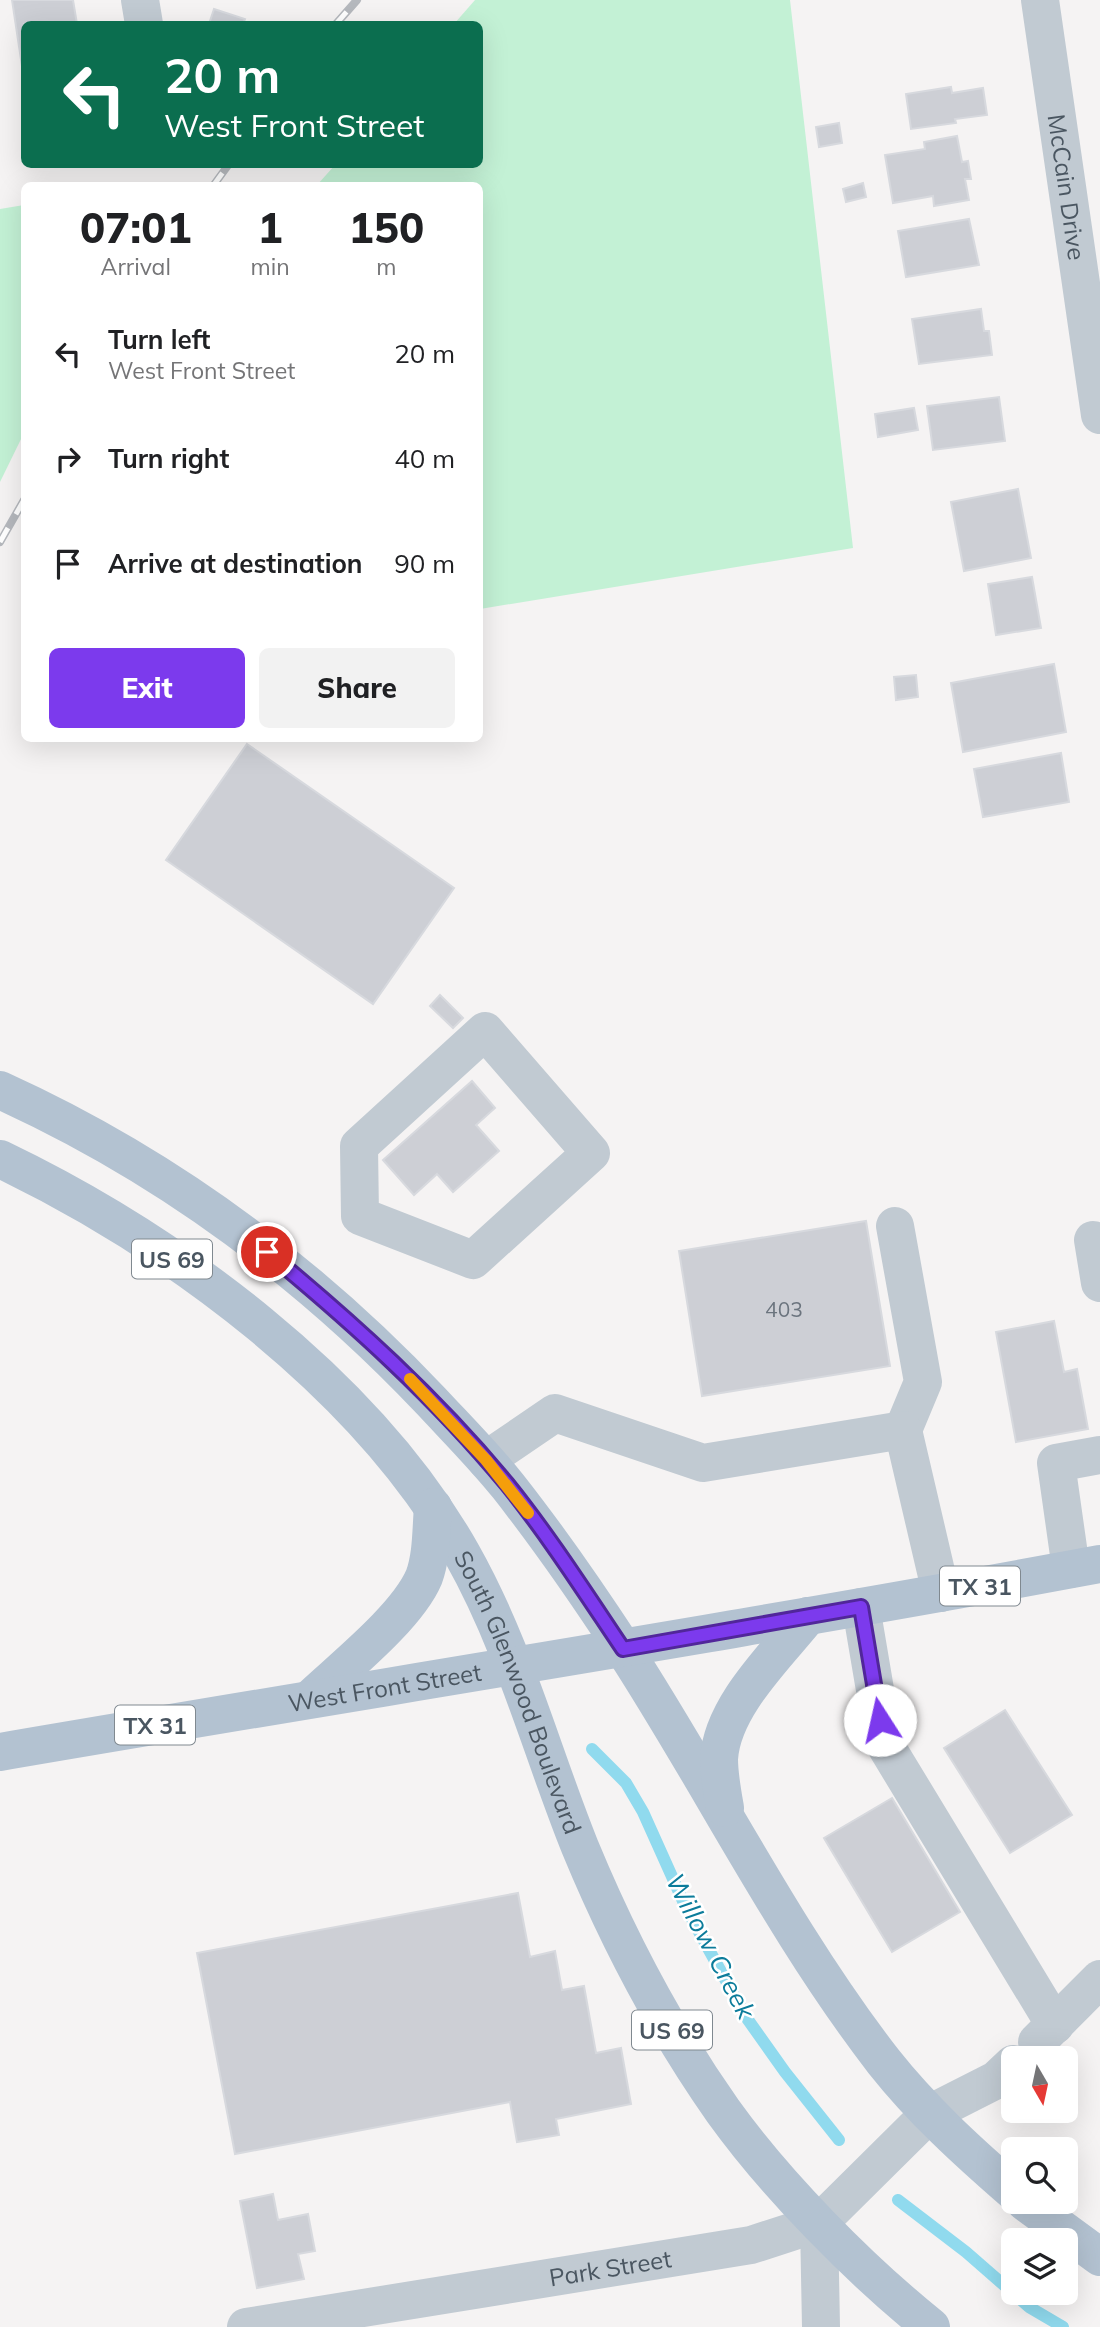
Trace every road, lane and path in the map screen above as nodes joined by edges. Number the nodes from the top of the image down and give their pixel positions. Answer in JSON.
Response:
{"nodes":[{"id":1,"x":140,"y":0,"type":"edge"},
{"id":2,"x":1040,"y":0,"type":"edge"},
{"id":3,"x":144,"y":21,"type":"edge"},
{"id":4,"x":1100,"y":415,"type":"edge"},
{"id":5,"x":0,"y":1090,"type":"edge"},
{"id":6,"x":0,"y":1159,"type":"edge"},
{"id":7,"x":360,"y":1216,"type":"joint"},
{"id":8,"x":895,"y":1226,"type":"dead end"},
{"id":9,"x":1093,"y":1240,"type":"dead end"},
{"id":10,"x":1100,"y":1283,"type":"edge"},
{"id":11,"x":903,"y":1430,"type":"junction"},
{"id":12,"x":1100,"y":1455,"type":"edge"},
{"id":13,"x":486,"y":1460,"type":"junction"},
{"id":14,"x":433,"y":1507,"type":"junction"},
{"id":15,"x":1086,"y":1567,"type":"edge"},
{"id":16,"x":941,"y":1593,"type":"junction"},
{"id":17,"x":861,"y":1607,"type":"junction"},
{"id":18,"x":808,"y":1616,"type":"junction"},
{"id":19,"x":623,"y":1649,"type":"junction"},
{"id":20,"x":514,"y":1667,"type":"junction"},
{"id":21,"x":311,"y":1698,"type":"junction"},
{"id":22,"x":0,"y":1752,"type":"edge"},
{"id":23,"x":727,"y":1820,"type":"junction"},
{"id":24,"x":1100,"y":1979,"type":"edge"},
{"id":25,"x":1055,"y":2025,"type":"junction"},
{"id":26,"x":1033,"y":2046,"type":"edge"},
{"id":27,"x":1001,"y":2075,"type":"edge"},
{"id":28,"x":929,"y":2114,"type":"junction"},
{"id":29,"x":1001,"y":2180,"type":"edge"},
{"id":30,"x":1041,"y":2214,"type":"edge"},
{"id":31,"x":820,"y":2223,"type":"junction"},
{"id":32,"x":1100,"y":2257,"type":"edge"},
{"id":33,"x":246,"y":2327,"type":"edge"},
{"id":34,"x":821,"y":2327,"type":"edge"},
{"id":35,"x":931,"y":2327,"type":"edge"}],
"edges":[{"from":1,"to":3,"type":"street"},
{"from":2,"to":4,"type":"street","name":"McCain Drive"},
{"from":5,"to":13,"type":"main road","number":"US 69"},
{"from":6,"to":14,"type":"main road","name":"South Glenwood Boulevard","number":"US 69"},
{"from":7,"to":7,"type":"street"},
{"from":8,"to":11,"type":"street"},
{"from":9,"to":10,"type":"street"},
{"from":11,"to":13,"type":"street"},
{"from":11,"to":16,"type":"street"},
{"from":12,"to":15,"type":"street"},
{"from":13,"to":19,"type":"main road","number":"US 69"},
{"from":14,"to":20,"type":"main road","name":"South Glenwood Boulevard","number":"US 69"},
{"from":14,"to":21,"type":"main road"},
{"from":15,"to":16,"type":"main road","name":"West Front Street","number":"TX 31"},
{"from":16,"to":17,"type":"main road","name":"West Front Street","number":"TX 31"},
{"from":17,"to":18,"type":"main road","name":"West Front Street","number":"TX 31"},
{"from":17,"to":25,"type":"street"},
{"from":18,"to":19,"type":"main road","name":"West Front Street","number":"TX 31"},
{"from":18,"to":23,"type":"main road"},
{"from":19,"to":20,"type":"main road","name":"West Front Street","number":"TX 31"},
{"from":19,"to":23,"type":"main road","number":"US 69"},
{"from":20,"to":21,"type":"main road","name":"West Front Street","number":"TX 31"},
{"from":20,"to":31,"type":"main road","name":"South Glenwood Boulevard","number":"US 69"},
{"from":21,"to":22,"type":"main road","name":"West Front Street","number":"TX 31"},
{"from":23,"to":28,"type":"main road","number":"US 69"},
{"from":24,"to":25,"type":"street"},
{"from":25,"to":26,"type":"street"},
{"from":27,"to":28,"type":"street","name":"Park Street"},
{"from":28,"to":29,"type":"main road","number":"US 69"},
{"from":28,"to":31,"type":"street","name":"Park Street"},
{"from":30,"to":32,"type":"main road"},
{"from":31,"to":33,"type":"street","name":"Park Street"},
{"from":31,"to":34,"type":"street"},
{"from":31,"to":35,"type":"main road","name":"South Glenwood Boulevard","number":"US 69"}]}
